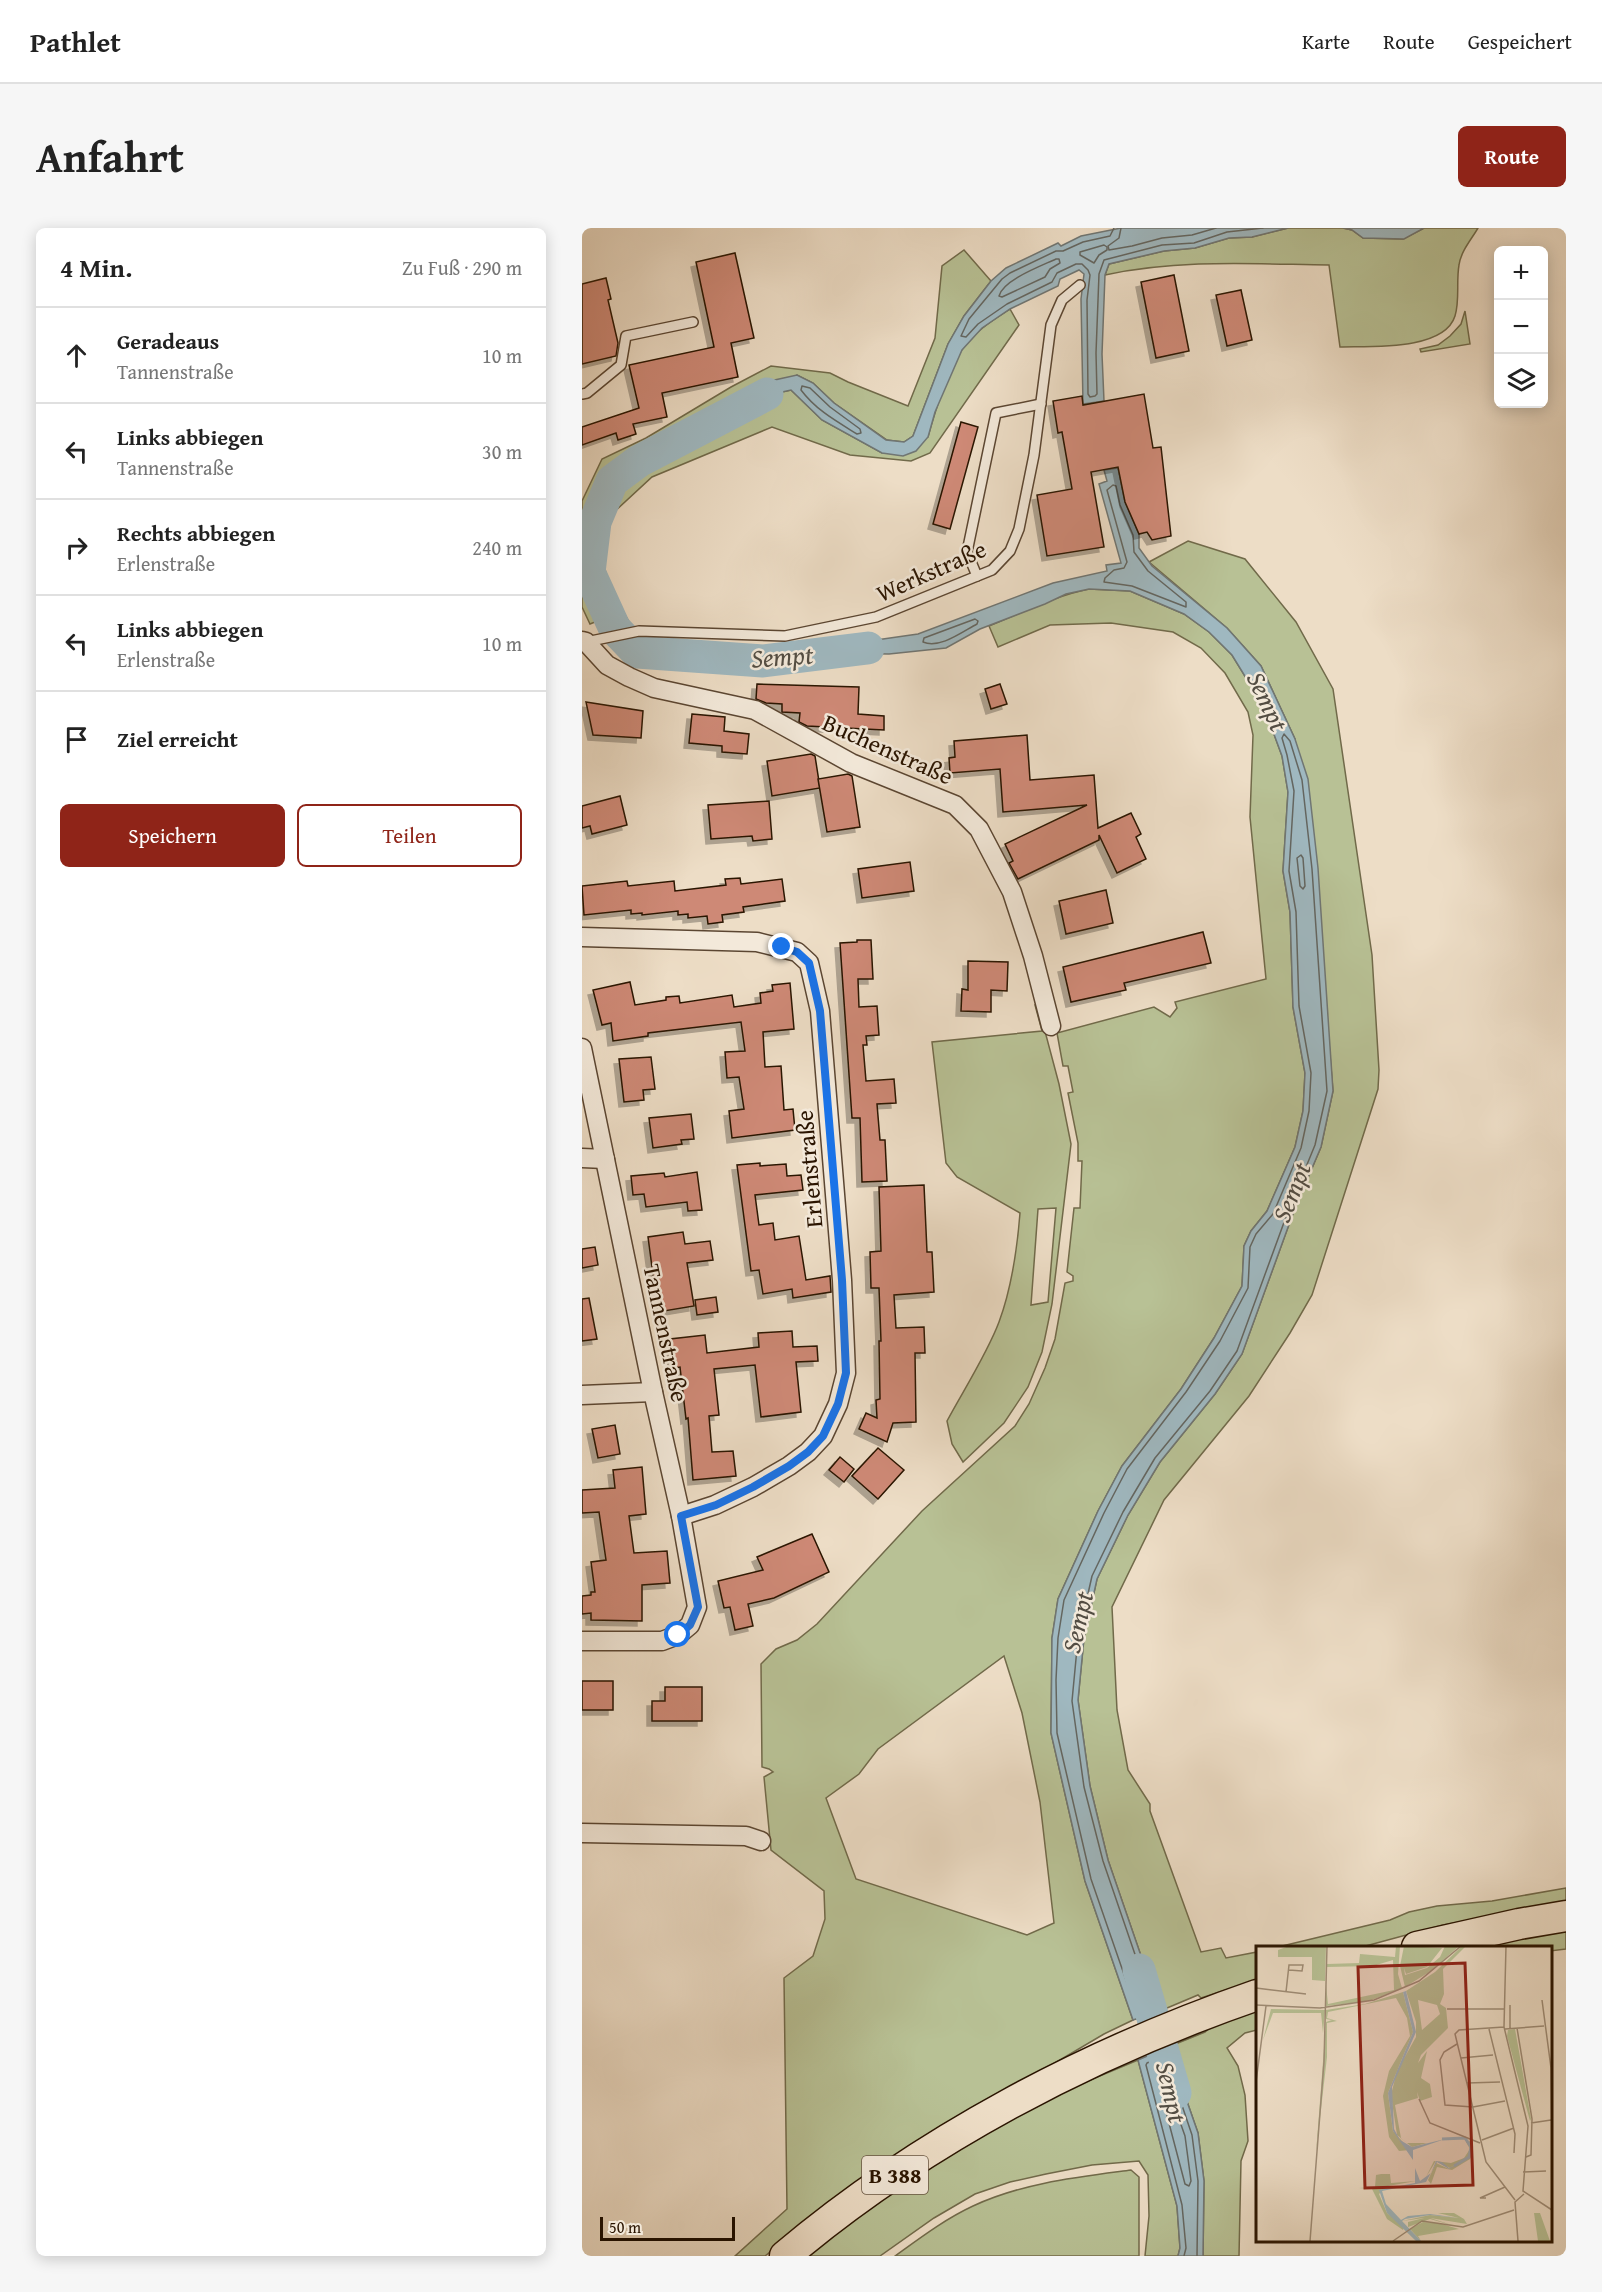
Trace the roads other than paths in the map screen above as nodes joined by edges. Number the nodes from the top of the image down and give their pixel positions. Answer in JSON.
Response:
{"nodes":[{"id":1,"x":1080,"y":285,"type":"dead end"},
{"id":2,"x":693,"y":322,"type":"dead end"},
{"id":3,"x":582,"y":394,"type":"edge"},
{"id":4,"x":1041,"y":404,"type":"junction"},
{"id":5,"x":977,"y":576,"type":"junction"},
{"id":6,"x":584,"y":641,"type":"edge"},
{"id":7,"x":582,"y":937,"type":"edge"},
{"id":8,"x":1052,"y":1026,"type":"dead end"},
{"id":9,"x":582,"y":1048,"type":"edge"},
{"id":10,"x":582,"y":1158,"type":"edge"},
{"id":11,"x":605,"y":1159,"type":"junction"},
{"id":12,"x":653,"y":1392,"type":"junction"},
{"id":13,"x":582,"y":1395,"type":"edge"},
{"id":14,"x":681,"y":1516,"type":"junction"},
{"id":15,"x":582,"y":1641,"type":"edge"},
{"id":16,"x":582,"y":1833,"type":"edge"},
{"id":17,"x":760,"y":1841,"type":"dead end"},
{"id":18,"x":1566,"y":1916,"type":"edge"},
{"id":19,"x":1421,"y":1946,"type":"edge"},
{"id":20,"x":1254,"y":1996,"type":"edge"},
{"id":21,"x":785,"y":2256,"type":"edge"}],
"edges":[{"from":1,"to":4,"type":"lane","name":"Werkstraße"},
{"from":2,"to":3,"type":"lane"},
{"from":4,"to":5,"type":"lane","name":"Werkstraße"},
{"from":4,"to":5,"type":"lane"},
{"from":5,"to":6,"type":"lane","name":"Werkstraße"},
{"from":6,"to":8,"type":"street","name":"Buchenstraße"},
{"from":7,"to":14,"type":"street","name":"Erlenstraße"},
{"from":9,"to":11,"type":"street","name":"Tannenstraße"},
{"from":10,"to":11,"type":"street"},
{"from":11,"to":12,"type":"street","name":"Tannenstraße"},
{"from":12,"to":13,"type":"street"},
{"from":12,"to":14,"type":"street","name":"Tannenstraße"},
{"from":14,"to":15,"type":"street","name":"Tannenstraße"},
{"from":16,"to":17,"type":"street"},
{"from":18,"to":19,"type":"main road"},
{"from":20,"to":21,"type":"main road","number":"B 388"}]}
